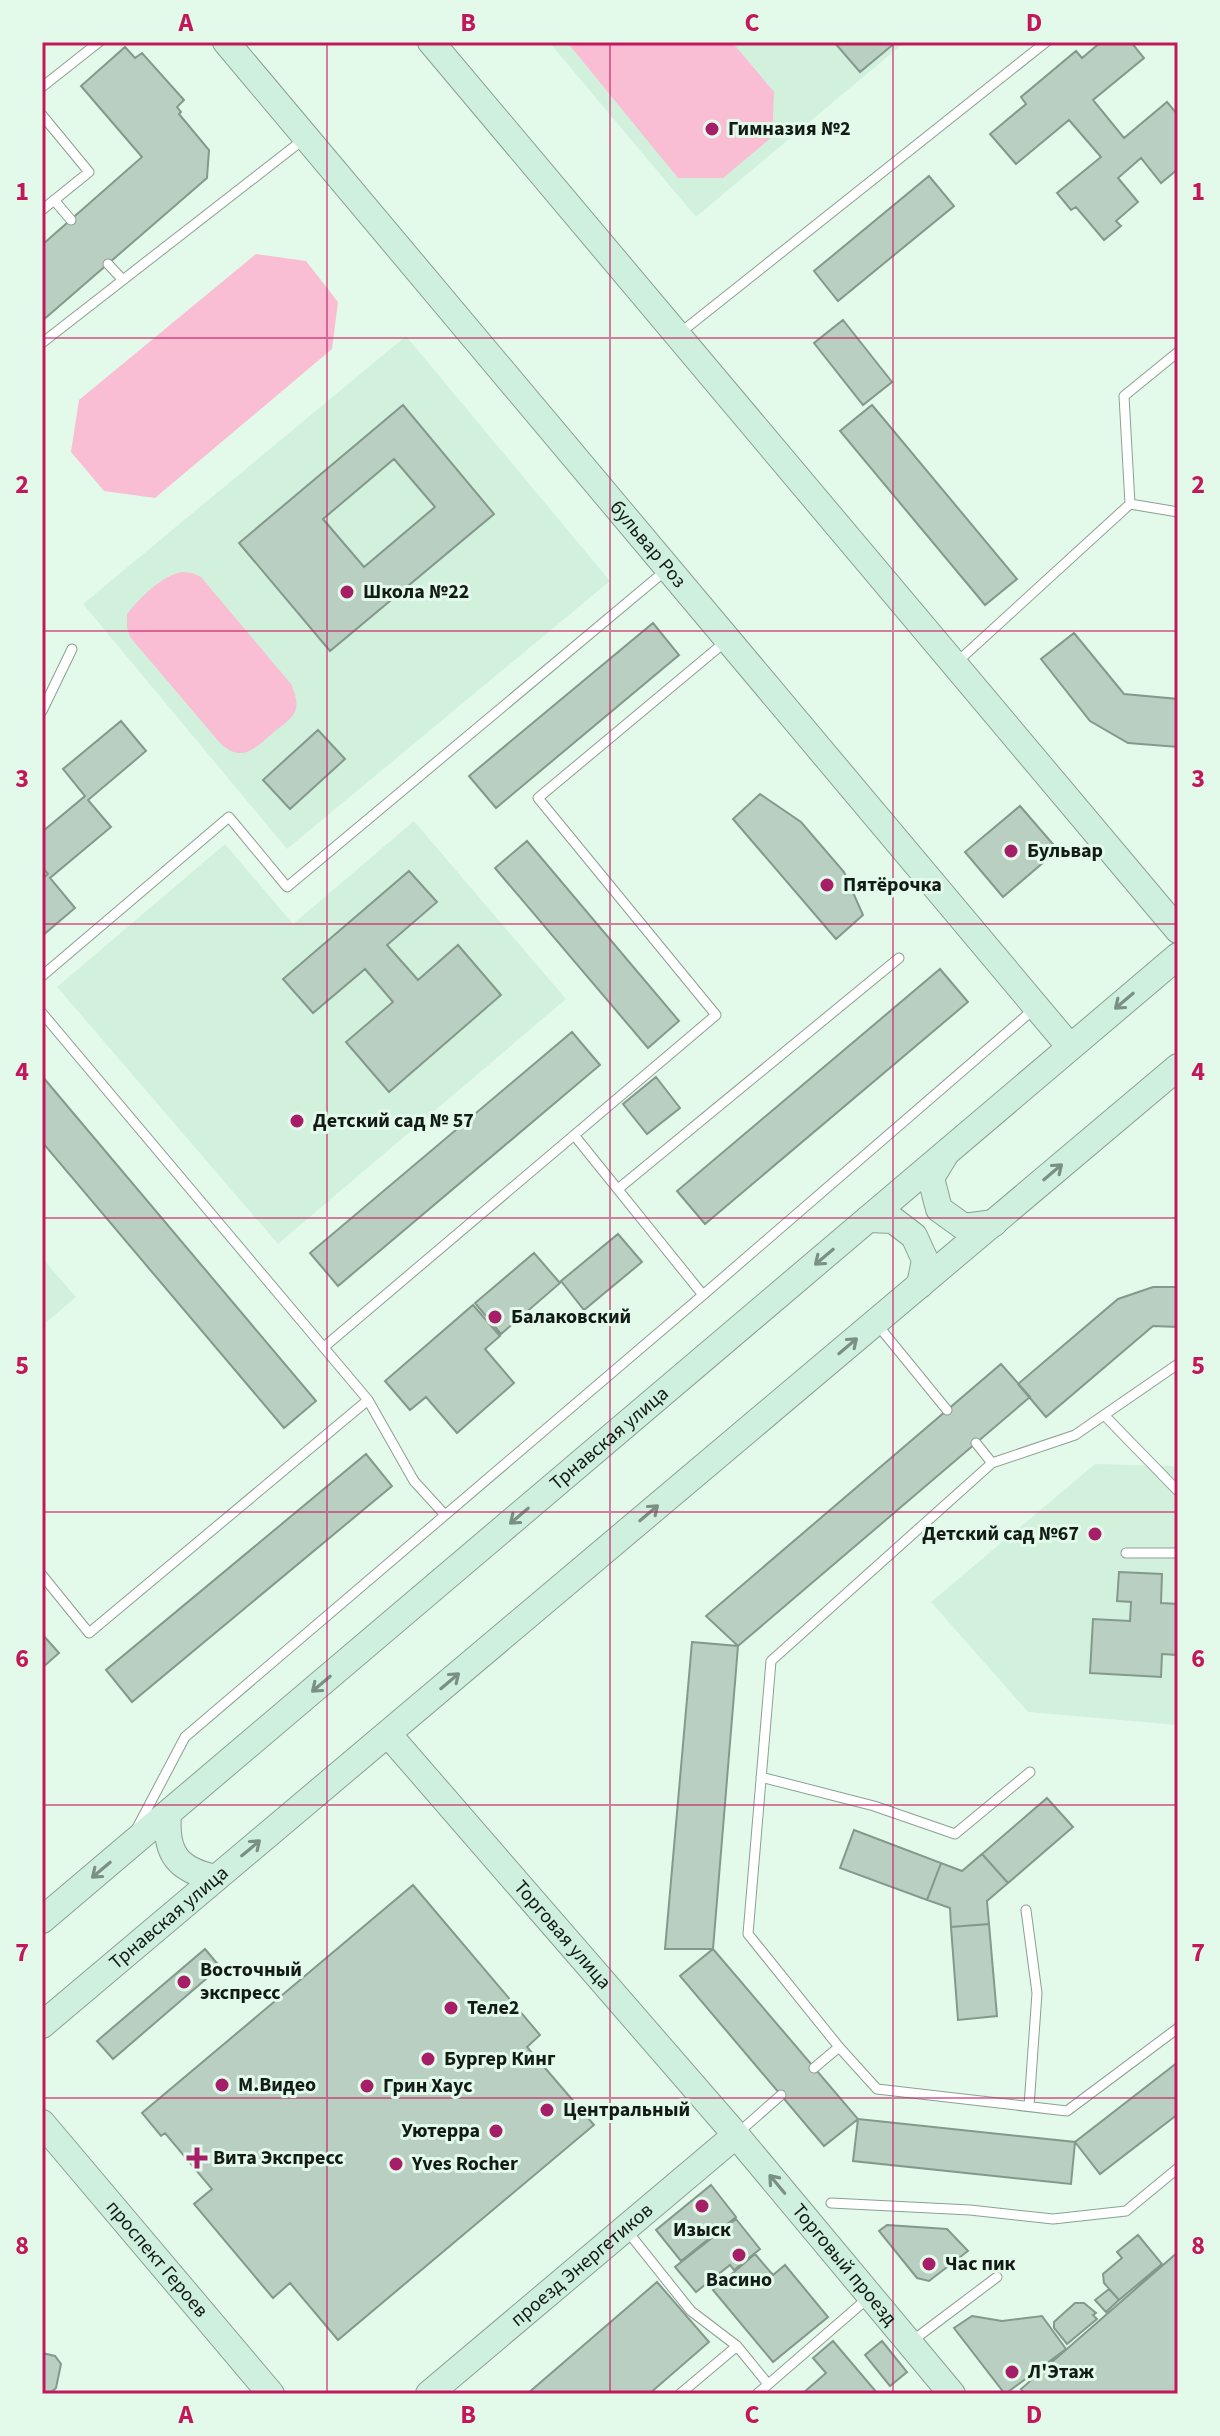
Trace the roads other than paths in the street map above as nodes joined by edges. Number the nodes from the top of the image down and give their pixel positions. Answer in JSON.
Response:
{"nodes":[{"id":1,"x":99,"y":42,"type":"edge"},
{"id":2,"x":226,"y":42,"type":"edge"},
{"id":3,"x":431,"y":42,"type":"edge"},
{"id":4,"x":1046,"y":42,"type":"edge"},
{"id":5,"x":42,"y":87,"type":"edge"},
{"id":6,"x":42,"y":115,"type":"edge"},
{"id":7,"x":306,"y":138,"type":"junction"},
{"id":8,"x":54,"y":200,"type":"junction"},
{"id":9,"x":42,"y":210,"type":"edge"},
{"id":10,"x":71,"y":220,"type":"dead end"},
{"id":11,"x":108,"y":264,"type":"dead end"},
{"id":12,"x":122,"y":279,"type":"junction"},
{"id":13,"x":677,"y":335,"type":"junction"},
{"id":14,"x":42,"y":343,"type":"edge"},
{"id":15,"x":1178,"y":352,"type":"edge"},
{"id":16,"x":1130,"y":504,"type":"junction"},
{"id":17,"x":1178,"y":512,"type":"edge"},
{"id":18,"x":667,"y":568,"type":"junction"},
{"id":19,"x":727,"y":640,"type":"junction"},
{"id":20,"x":72,"y":649,"type":"dead end"},
{"id":21,"x":955,"y":664,"type":"junction"},
{"id":22,"x":42,"y":711,"type":"edge"},
{"id":23,"x":1178,"y":930,"type":"edge"},
{"id":24,"x":1178,"y":956,"type":"edge"},
{"id":25,"x":899,"y":958,"type":"dead end"},
{"id":26,"x":42,"y":976,"type":"edge"},
{"id":27,"x":1037,"y":1007,"type":"junction"},
{"id":28,"x":42,"y":1013,"type":"edge"},
{"id":29,"x":1070,"y":1047,"type":"junction"},
{"id":30,"x":1178,"y":1067,"type":"edge"},
{"id":31,"x":574,"y":1135,"type":"junction"},
{"id":32,"x":947,"y":1152,"type":"junction"},
{"id":33,"x":618,"y":1189,"type":"junction"},
{"id":34,"x":868,"y":1219,"type":"junction"},
{"id":35,"x":994,"y":1223,"type":"junction"},
{"id":36,"x":920,"y":1285,"type":"junction"},
{"id":37,"x":703,"y":1295,"type":"junction"},
{"id":38,"x":876,"y":1322,"type":"junction"},
{"id":39,"x":324,"y":1347,"type":"junction"},
{"id":40,"x":1178,"y":1364,"type":"edge"},
{"id":41,"x":368,"y":1400,"type":"junction"},
{"id":42,"x":947,"y":1410,"type":"dead end"},
{"id":43,"x":1104,"y":1415,"type":"junction"},
{"id":44,"x":976,"y":1443,"type":"dead end"},
{"id":45,"x":992,"y":1463,"type":"junction"},
{"id":46,"x":1178,"y":1491,"type":"edge"},
{"id":47,"x":445,"y":1515,"type":"junction"},
{"id":48,"x":1126,"y":1553,"type":"dead end"},
{"id":49,"x":1178,"y":1553,"type":"edge"},
{"id":50,"x":42,"y":1575,"type":"edge"},
{"id":51,"x":388,"y":1734,"type":"junction"},
{"id":52,"x":1030,"y":1772,"type":"dead end"},
{"id":53,"x":761,"y":1777,"type":"junction"},
{"id":54,"x":168,"y":1814,"type":"junction"},
{"id":55,"x":126,"y":1849,"type":"junction"},
{"id":56,"x":216,"y":1878,"type":"junction"},
{"id":57,"x":1026,"y":1910,"type":"dead end"},
{"id":58,"x":42,"y":1920,"type":"edge"},
{"id":59,"x":42,"y":2025,"type":"edge"},
{"id":60,"x":1178,"y":2028,"type":"edge"},
{"id":61,"x":839,"y":2047,"type":"junction"},
{"id":62,"x":814,"y":2068,"type":"dead end"},
{"id":63,"x":781,"y":2095,"type":"dead end"},
{"id":64,"x":1029,"y":2106,"type":"junction"},
{"id":65,"x":42,"y":2123,"type":"edge"},
{"id":66,"x":736,"y":2135,"type":"junction"},
{"id":67,"x":1178,"y":2168,"type":"edge"},
{"id":68,"x":831,"y":2203,"type":"dead end"},
{"id":69,"x":625,"y":2228,"type":"junction"},
{"id":70,"x":997,"y":2277,"type":"dead end"},
{"id":71,"x":871,"y":2296,"type":"junction"},
{"id":72,"x":910,"y":2343,"type":"junction"},
{"id":73,"x":737,"y":2346,"type":"junction"},
{"id":74,"x":768,"y":2384,"type":"junction"},
{"id":75,"x":271,"y":2394,"type":"edge"},
{"id":76,"x":429,"y":2394,"type":"edge"},
{"id":77,"x":680,"y":2394,"type":"edge"},
{"id":78,"x":757,"y":2394,"type":"edge"},
{"id":79,"x":952,"y":2394,"type":"edge"}],
"edges":[{"from":1,"to":5,"type":"lane"},
{"from":2,"to":7,"type":"street","name":"бульвар Роз"},
{"from":3,"to":13,"type":"street"},
{"from":4,"to":13,"type":"lane"},
{"from":6,"to":8,"type":"lane"},
{"from":7,"to":12,"type":"lane"},
{"from":7,"to":18,"type":"street","name":"бульвар Роз"},
{"from":8,"to":9,"type":"lane"},
{"from":8,"to":10,"type":"lane"},
{"from":11,"to":12,"type":"lane"},
{"from":12,"to":14,"type":"lane"},
{"from":13,"to":21,"type":"street"},
{"from":15,"to":16,"type":"lane"},
{"from":16,"to":17,"type":"lane"},
{"from":16,"to":21,"type":"lane"},
{"from":18,"to":19,"type":"street","name":"бульвар Роз"},
{"from":18,"to":26,"type":"lane"},
{"from":19,"to":27,"type":"street","name":"бульвар Роз"},
{"from":19,"to":31,"type":"lane"},
{"from":20,"to":22,"type":"lane"},
{"from":21,"to":23,"type":"street"},
{"from":24,"to":29,"type":"street","name":"Трнавская улица","one_way":true},
{"from":25,"to":33,"type":"lane"},
{"from":27,"to":29,"type":"street","name":"бульвар Роз"},
{"from":27,"to":37,"type":"lane"},
{"from":28,"to":39,"type":"lane"},
{"from":29,"to":32,"type":"street","name":"Трнавская улица"},
{"from":35,"to":30,"type":"street","name":"Трнавская улица","one_way":true},
{"from":31,"to":33,"type":"lane"},
{"from":31,"to":39,"type":"lane"},
{"from":32,"to":34,"type":"street","name":"Трнавская улица"},
{"from":32,"to":35,"type":"street"},
{"from":33,"to":37,"type":"lane"},
{"from":34,"to":36,"type":"street"},
{"from":34,"to":54,"type":"street","name":"Трнавская улица","one_way":true},
{"from":35,"to":36,"type":"street","name":"Трнавская улица"},
{"from":36,"to":38,"type":"street","name":"Трнавская улица"},
{"from":37,"to":47,"type":"lane"},
{"from":38,"to":42,"type":"lane"},
{"from":51,"to":38,"type":"street","name":"Трнавская улица","one_way":true},
{"from":39,"to":41,"type":"lane"},
{"from":40,"to":43,"type":"lane"},
{"from":41,"to":47,"type":"lane"},
{"from":41,"to":50,"type":"lane"},
{"from":43,"to":45,"type":"lane"},
{"from":43,"to":46,"type":"lane"},
{"from":44,"to":45,"type":"lane"},
{"from":45,"to":53,"type":"lane"},
{"from":47,"to":55,"type":"lane"},
{"from":48,"to":49,"type":"lane"},
{"from":56,"to":51,"type":"street","name":"Трнавская улица","one_way":true},
{"from":51,"to":66,"type":"street","name":"Торговая улица"},
{"from":52,"to":53,"type":"lane"},
{"from":53,"to":61,"type":"lane"},
{"from":54,"to":55,"type":"street","name":"Трнавская улица"},
{"from":54,"to":56,"type":"street"},
{"from":55,"to":58,"type":"street","name":"Трнавская улица","one_way":true},
{"from":56,"to":59,"type":"street","name":"Трнавская улица"},
{"from":57,"to":64,"type":"lane"},
{"from":60,"to":64,"type":"lane"},
{"from":61,"to":62,"type":"lane"},
{"from":61,"to":64,"type":"lane"},
{"from":63,"to":66,"type":"lane"},
{"from":65,"to":75,"type":"street","name":"проспект Героев"},
{"from":66,"to":69,"type":"street","name":"проезд Энергетиков"},
{"from":71,"to":66,"type":"street","name":"Торговый проезд","one_way":true},
{"from":67,"to":68,"type":"lane"},
{"from":69,"to":73,"type":"lane"},
{"from":69,"to":76,"type":"street","name":"проезд Энергетиков"},
{"from":70,"to":72,"type":"lane"},
{"from":71,"to":72,"type":"street","name":"Торговый проезд"},
{"from":71,"to":74,"type":"lane"},
{"from":72,"to":79,"type":"street","name":"Торговый проезд"},
{"from":73,"to":74,"type":"lane"},
{"from":73,"to":77,"type":"lane"},
{"from":74,"to":78,"type":"lane"}]}
